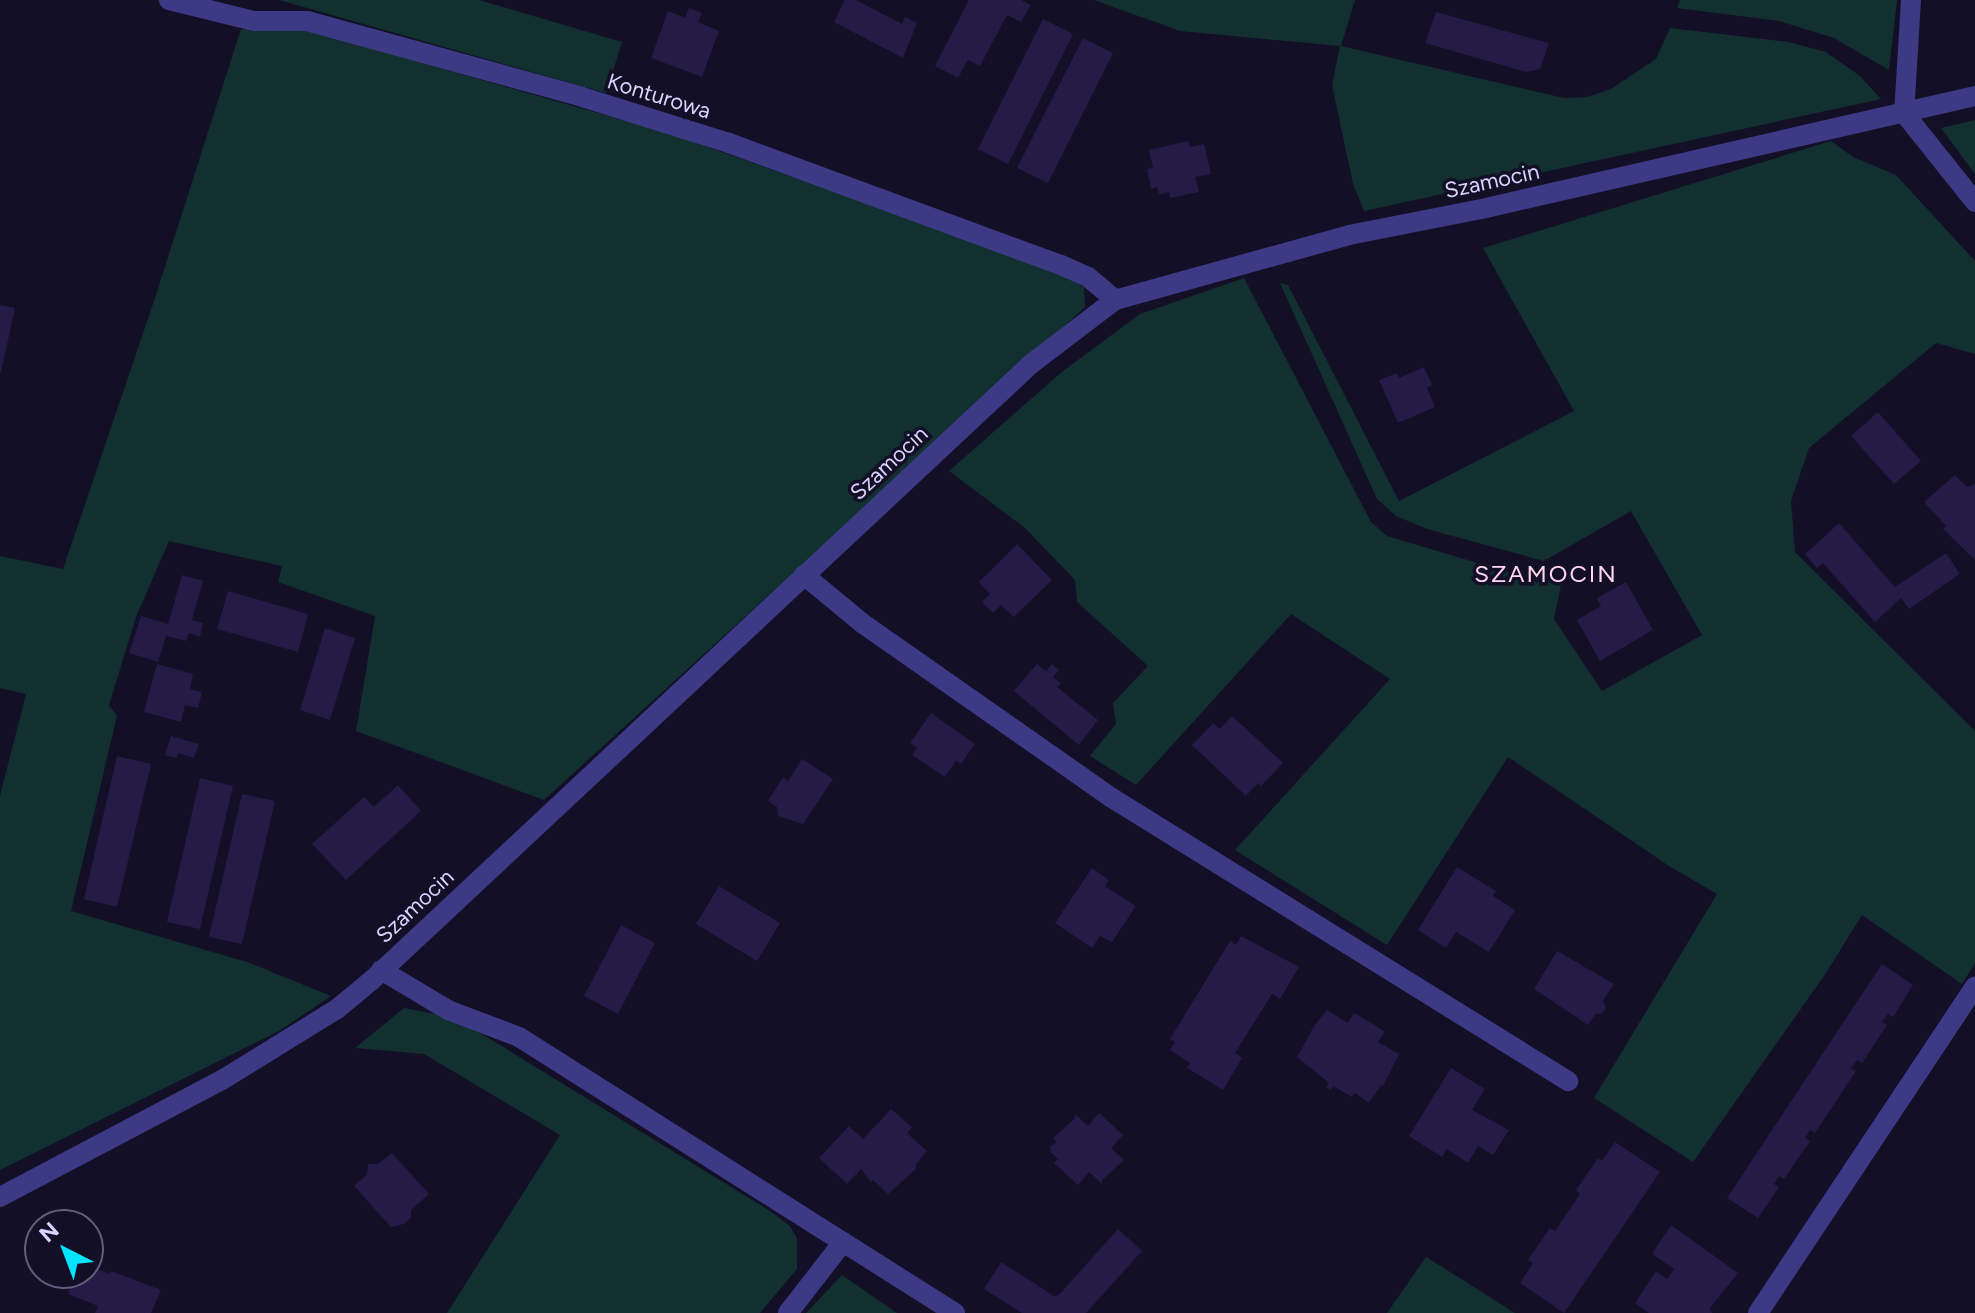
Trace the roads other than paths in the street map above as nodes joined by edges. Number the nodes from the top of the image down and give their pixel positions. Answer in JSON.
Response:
{"nodes":[{"id":1,"x":169,"y":0,"type":"edge"},
{"id":2,"x":261,"y":0,"type":"edge"},
{"id":3,"x":1911,"y":0,"type":"edge"},
{"id":4,"x":254,"y":21,"type":"junction"},
{"id":5,"x":1975,"y":96,"type":"edge"},
{"id":6,"x":1904,"y":113,"type":"junction"},
{"id":7,"x":1975,"y":202,"type":"edge"},
{"id":8,"x":1115,"y":300,"type":"junction"},
{"id":9,"x":804,"y":575,"type":"junction"},
{"id":10,"x":381,"y":970,"type":"junction"},
{"id":11,"x":1975,"y":986,"type":"edge"},
{"id":12,"x":1568,"y":1081,"type":"dead end"},
{"id":13,"x":0,"y":1197,"type":"edge"},
{"id":14,"x":843,"y":1242,"type":"junction"},
{"id":15,"x":788,"y":1313,"type":"edge"},
{"id":16,"x":955,"y":1313,"type":"edge"},
{"id":17,"x":1758,"y":1313,"type":"edge"}],
"edges":[{"from":1,"to":4,"type":"street","name":"Konturowa"},
{"from":2,"to":4,"type":"street"},
{"from":3,"to":6,"type":"street"},
{"from":4,"to":8,"type":"street","name":"Konturowa"},
{"from":5,"to":6,"type":"street","name":"Szamocin"},
{"from":6,"to":7,"type":"street"},
{"from":6,"to":8,"type":"street","name":"Szamocin"},
{"from":8,"to":9,"type":"street","name":"Szamocin"},
{"from":9,"to":10,"type":"street","name":"Szamocin"},
{"from":9,"to":12,"type":"street"},
{"from":10,"to":13,"type":"street","name":"Szamocin"},
{"from":10,"to":14,"type":"street"},
{"from":11,"to":17,"type":"street"},
{"from":14,"to":15,"type":"street"},
{"from":14,"to":16,"type":"street"}]}
